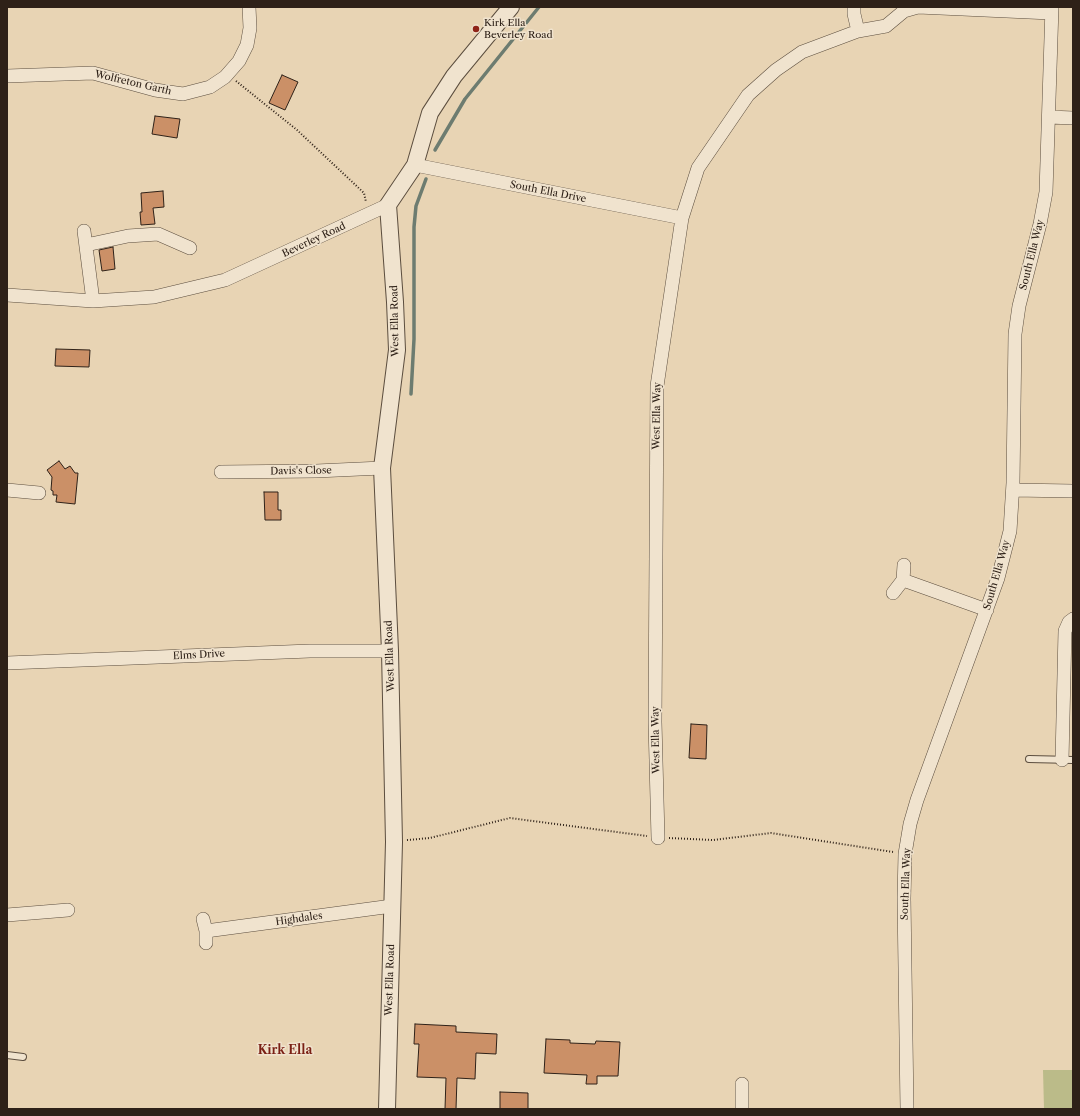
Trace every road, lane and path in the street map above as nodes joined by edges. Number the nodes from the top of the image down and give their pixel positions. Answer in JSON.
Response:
{"nodes":[{"id":1,"x":249,"y":7,"type":"edge"},
{"id":2,"x":511,"y":7,"type":"edge"},
{"id":3,"x":854,"y":7,"type":"edge"},
{"id":4,"x":939,"y":8,"type":"edge"},
{"id":5,"x":903,"y":9,"type":"edge"},
{"id":6,"x":1052,"y":10,"type":"edge"},
{"id":7,"x":858,"y":31,"type":"junction"},
{"id":8,"x":227,"y":74,"type":"junction"},
{"id":9,"x":7,"y":76,"type":"edge"},
{"id":10,"x":1049,"y":117,"type":"junction"},
{"id":11,"x":1073,"y":118,"type":"edge"},
{"id":12,"x":415,"y":165,"type":"junction"},
{"id":13,"x":388,"y":205,"type":"junction"},
{"id":14,"x":369,"y":214,"type":"junction"},
{"id":15,"x":682,"y":218,"type":"junction"},
{"id":16,"x":84,"y":231,"type":"dead end"},
{"id":17,"x":86,"y":245,"type":"junction"},
{"id":18,"x":181,"y":248,"type":"dead end"},
{"id":19,"x":7,"y":295,"type":"edge"},
{"id":20,"x":92,"y":301,"type":"junction"},
{"id":21,"x":382,"y":468,"type":"junction"},
{"id":22,"x":221,"y":472,"type":"dead end"},
{"id":23,"x":7,"y":490,"type":"edge"},
{"id":24,"x":1013,"y":490,"type":"junction"},
{"id":25,"x":1073,"y":491,"type":"edge"},
{"id":26,"x":39,"y":493,"type":"dead end"},
{"id":27,"x":904,"y":565,"type":"dead end"},
{"id":28,"x":903,"y":580,"type":"junction"},
{"id":29,"x":893,"y":593,"type":"dead end"},
{"id":30,"x":987,"y":610,"type":"junction"},
{"id":31,"x":1073,"y":619,"type":"edge"},
{"id":32,"x":390,"y":651,"type":"junction"},
{"id":33,"x":7,"y":663,"type":"edge"},
{"id":34,"x":1029,"y":759,"type":"dead end"},
{"id":35,"x":1068,"y":760,"type":"edge"},
{"id":36,"x":658,"y":838,"type":"dead end"},
{"id":37,"x":392,"y":906,"type":"junction"},
{"id":38,"x":68,"y":910,"type":"dead end"},
{"id":39,"x":7,"y":914,"type":"edge"},
{"id":40,"x":205,"y":931,"type":"dead end"},
{"id":41,"x":7,"y":1055,"type":"edge"},
{"id":42,"x":23,"y":1057,"type":"dead end"},
{"id":43,"x":742,"y":1084,"type":"dead end"},
{"id":44,"x":387,"y":1109,"type":"edge"},
{"id":45,"x":742,"y":1109,"type":"edge"},
{"id":46,"x":907,"y":1109,"type":"edge"}],
"edges":[{"from":1,"to":8,"type":"street","name":"Wolfreton Garth"},
{"from":2,"to":12,"type":"street"},
{"from":3,"to":7,"type":"street"},
{"from":4,"to":5,"type":"street","name":"West Ella Way"},
{"from":4,"to":6,"type":"street","name":"West Ella Way"},
{"from":5,"to":7,"type":"street","name":"West Ella Way"},
{"from":6,"to":10,"type":"street","name":"South Ella Way"},
{"from":7,"to":15,"type":"street","name":"West Ella Way"},
{"from":8,"to":9,"type":"street","name":"Wolfreton Garth"},
{"from":8,"to":14,"type":"path"},
{"from":10,"to":11,"type":"street"},
{"from":10,"to":24,"type":"street","name":"South Ella Way"},
{"from":12,"to":13,"type":"street"},
{"from":12,"to":15,"type":"street","name":"South Ella Drive"},
{"from":13,"to":14,"type":"street","name":"Beverley Road"},
{"from":13,"to":21,"type":"street","name":"West Ella Road"},
{"from":14,"to":20,"type":"street","name":"Beverley Road"},
{"from":15,"to":36,"type":"street","name":"West Ella Way"},
{"from":16,"to":17,"type":"street"},
{"from":17,"to":18,"type":"street"},
{"from":17,"to":20,"type":"street"},
{"from":19,"to":20,"type":"street","name":"Beverley Road"},
{"from":21,"to":22,"type":"street","name":"Davis's Close"},
{"from":21,"to":32,"type":"street","name":"West Ella Road"},
{"from":23,"to":26,"type":"street"},
{"from":24,"to":25,"type":"street"},
{"from":24,"to":30,"type":"street","name":"South Ella Way"},
{"from":27,"to":28,"type":"street"},
{"from":28,"to":29,"type":"street"},
{"from":28,"to":30,"type":"street"},
{"from":30,"to":46,"type":"street","name":"South Ella Way"},
{"from":31,"to":35,"type":"street"},
{"from":32,"to":33,"type":"street","name":"Elms Drive"},
{"from":32,"to":37,"type":"street","name":"West Ella Road"},
{"from":34,"to":35,"type":"lane"},
{"from":37,"to":40,"type":"street","name":"Highdales"},
{"from":37,"to":44,"type":"street","name":"West Ella Road"},
{"from":38,"to":39,"type":"street"},
{"from":41,"to":42,"type":"lane"},
{"from":43,"to":45,"type":"street"}]}
